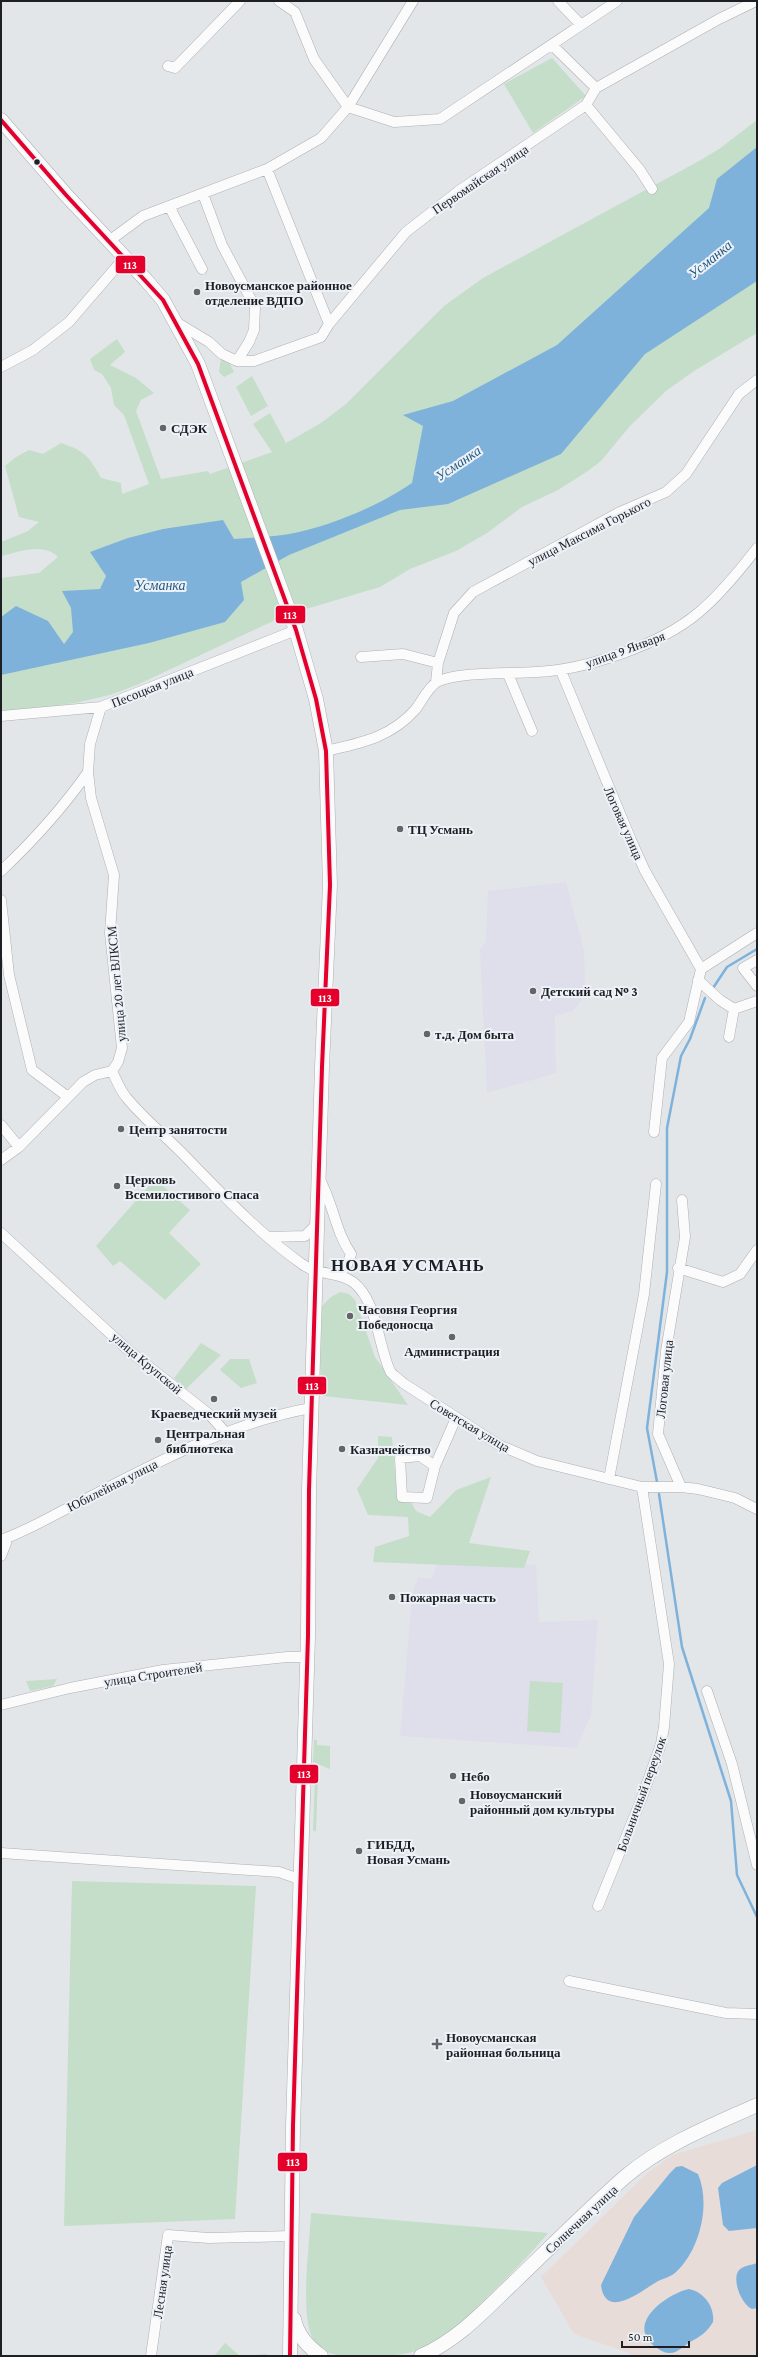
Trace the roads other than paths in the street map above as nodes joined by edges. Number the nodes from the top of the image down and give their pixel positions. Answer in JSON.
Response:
{"nodes":[{"id":1,"x":240,"y":1,"type":"edge"},
{"id":2,"x":279,"y":1,"type":"edge"},
{"id":3,"x":291,"y":1,"type":"edge"},
{"id":4,"x":413,"y":1,"type":"edge"},
{"id":5,"x":558,"y":1,"type":"edge"},
{"id":6,"x":618,"y":1,"type":"edge"},
{"id":7,"x":756,"y":1,"type":"edge"},
{"id":8,"x":295,"y":12,"type":"junction"},
{"id":9,"x":581,"y":25,"type":"junction"},
{"id":10,"x":552,"y":45,"type":"junction"},
{"id":11,"x":168,"y":66,"type":"dead end"},
{"id":12,"x":596,"y":88,"type":"junction"},
{"id":13,"x":586,"y":105,"type":"junction"},
{"id":14,"x":348,"y":107,"type":"junction"},
{"id":15,"x":1,"y":120,"type":"edge"},
{"id":16,"x":267,"y":169,"type":"junction"},
{"id":17,"x":652,"y":189,"type":"dead end"},
{"id":18,"x":203,"y":194,"type":"junction"},
{"id":19,"x":169,"y":206,"type":"junction"},
{"id":20,"x":109,"y":241,"type":"junction"},
{"id":21,"x":125,"y":257,"type":"junction"},
{"id":22,"x":202,"y":269,"type":"dead end"},
{"id":23,"x":176,"y":322,"type":"junction"},
{"id":24,"x":329,"y":324,"type":"junction"},
{"id":25,"x":237,"y":361,"type":"junction"},
{"id":26,"x":1,"y":366,"type":"edge"},
{"id":27,"x":757,"y":380,"type":"edge"},
{"id":28,"x":757,"y":548,"type":"edge"},
{"id":29,"x":294,"y":625,"type":"junction"},
{"id":30,"x":361,"y":657,"type":"dead end"},
{"id":31,"x":438,"y":663,"type":"junction"},
{"id":32,"x":561,"y":671,"type":"junction"},
{"id":33,"x":508,"y":674,"type":"junction"},
{"id":34,"x":436,"y":682,"type":"junction"},
{"id":35,"x":104,"y":706,"type":"junction"},
{"id":36,"x":1,"y":716,"type":"edge"},
{"id":37,"x":532,"y":732,"type":"dead end"},
{"id":38,"x":326,"y":751,"type":"junction"},
{"id":39,"x":88,"y":772,"type":"junction"},
{"id":40,"x":1,"y":871,"type":"edge"},
{"id":41,"x":1,"y":900,"type":"edge"},
{"id":42,"x":757,"y":933,"type":"edge"},
{"id":43,"x":757,"y":960,"type":"edge"},
{"id":44,"x":700,"y":969,"type":"junction"},
{"id":45,"x":698,"y":980,"type":"junction"},
{"id":46,"x":757,"y":986,"type":"edge"},
{"id":47,"x":757,"y":1001,"type":"edge"},
{"id":48,"x":734,"y":1009,"type":"junction"},
{"id":49,"x":729,"y":1037,"type":"dead end"},
{"id":50,"x":112,"y":1071,"type":"junction"},
{"id":51,"x":68,"y":1097,"type":"junction"},
{"id":52,"x":1,"y":1125,"type":"edge"},
{"id":53,"x":654,"y":1132,"type":"dead end"},
{"id":54,"x":19,"y":1147,"type":"junction"},
{"id":55,"x":1,"y":1160,"type":"edge"},
{"id":56,"x":319,"y":1178,"type":"junction"},
{"id":57,"x":656,"y":1184,"type":"dead end"},
{"id":58,"x":682,"y":1200,"type":"dead end"},
{"id":59,"x":318,"y":1223,"type":"junction"},
{"id":60,"x":1,"y":1232,"type":"edge"},
{"id":61,"x":268,"y":1236,"type":"junction"},
{"id":62,"x":757,"y":1250,"type":"edge"},
{"id":63,"x":678,"y":1268,"type":"junction"},
{"id":64,"x":317,"y":1272,"type":"junction"},
{"id":65,"x":339,"y":1275,"type":"junction"},
{"id":66,"x":311,"y":1408,"type":"junction"},
{"id":67,"x":456,"y":1418,"type":"junction"},
{"id":68,"x":225,"y":1432,"type":"junction"},
{"id":69,"x":435,"y":1466,"type":"junction"},
{"id":70,"x":609,"y":1479,"type":"junction"},
{"id":71,"x":681,"y":1486,"type":"junction"},
{"id":72,"x":642,"y":1487,"type":"junction"},
{"id":73,"x":757,"y":1509,"type":"edge"},
{"id":74,"x":4,"y":1539,"type":"edge"},
{"id":75,"x":1,"y":1556,"type":"edge"},
{"id":76,"x":307,"y":1657,"type":"junction"},
{"id":77,"x":707,"y":1691,"type":"dead end"},
{"id":78,"x":1,"y":1705,"type":"edge"},
{"id":79,"x":1,"y":1853,"type":"edge"},
{"id":80,"x":757,"y":1865,"type":"edge"},
{"id":81,"x":302,"y":1880,"type":"junction"},
{"id":82,"x":598,"y":1906,"type":"dead end"},
{"id":83,"x":569,"y":1981,"type":"dead end"},
{"id":84,"x":757,"y":2014,"type":"edge"},
{"id":85,"x":757,"y":2105,"type":"edge"},
{"id":86,"x":292,"y":2236,"type":"junction"},
{"id":87,"x":292,"y":2300,"type":"junction"},
{"id":88,"x":151,"y":2356,"type":"edge"},
{"id":89,"x":290,"y":2356,"type":"edge"},
{"id":90,"x":320,"y":2356,"type":"edge"},
{"id":91,"x":421,"y":2356,"type":"edge"}],
"edges":[{"from":1,"to":11,"type":"street"},
{"from":2,"to":8,"type":"street"},
{"from":3,"to":8,"type":"street"},
{"from":4,"to":14,"type":"street"},
{"from":5,"to":9,"type":"street"},
{"from":6,"to":9,"type":"street"},
{"from":7,"to":12,"type":"street"},
{"from":8,"to":14,"type":"street"},
{"from":9,"to":10,"type":"street"},
{"from":10,"to":12,"type":"street"},
{"from":10,"to":14,"type":"street"},
{"from":12,"to":13,"type":"street","name":"Первомайская улица"},
{"from":13,"to":17,"type":"street"},
{"from":13,"to":24,"type":"street","name":"Первомайская улица"},
{"from":14,"to":16,"type":"street"},
{"from":15,"to":20,"type":"main road"},
{"from":16,"to":18,"type":"street"},
{"from":16,"to":24,"type":"street"},
{"from":18,"to":19,"type":"street"},
{"from":18,"to":25,"type":"street"},
{"from":19,"to":20,"type":"street"},
{"from":19,"to":22,"type":"street"},
{"from":20,"to":21,"type":"main road"},
{"from":21,"to":23,"type":"main road"},
{"from":21,"to":26,"type":"street"},
{"from":23,"to":25,"type":"street"},
{"from":23,"to":29,"type":"main road"},
{"from":24,"to":25,"type":"street","name":"Первомайская улица"},
{"from":27,"to":31,"type":"street","name":"улица Максима Горького"},
{"from":28,"to":32,"type":"street","name":"улица 9 Января"},
{"from":29,"to":35,"type":"street","name":"Песоцкая улица"},
{"from":29,"to":38,"type":"main road"},
{"from":30,"to":31,"type":"street"},
{"from":31,"to":34,"type":"street","name":"улица Максима Горького"},
{"from":32,"to":33,"type":"street","name":"улица 9 Января"},
{"from":32,"to":44,"type":"street","name":"Логовая улица"},
{"from":33,"to":34,"type":"street","name":"улица 9 Января"},
{"from":33,"to":37,"type":"street"},
{"from":34,"to":38,"type":"street"},
{"from":35,"to":36,"type":"street","name":"Песоцкая улица"},
{"from":35,"to":39,"type":"street","name":"улица 20 лет ВЛКСМ"},
{"from":38,"to":56,"type":"main road"},
{"from":39,"to":40,"type":"street"},
{"from":39,"to":50,"type":"street","name":"улица 20 лет ВЛКСМ"},
{"from":41,"to":51,"type":"street"},
{"from":42,"to":44,"type":"street"},
{"from":43,"to":46,"type":"street"},
{"from":44,"to":45,"type":"street"},
{"from":45,"to":48,"type":"street"},
{"from":45,"to":53,"type":"street"},
{"from":47,"to":48,"type":"street"},
{"from":48,"to":49,"type":"street"},
{"from":50,"to":51,"type":"street"},
{"from":50,"to":61,"type":"street"},
{"from":51,"to":54,"type":"street"},
{"from":52,"to":54,"type":"street"},
{"from":54,"to":55,"type":"street"},
{"from":56,"to":59,"type":"main road"},
{"from":56,"to":65,"type":"street"},
{"from":57,"to":70,"type":"street"},
{"from":58,"to":63,"type":"street","name":"Логовая улица"},
{"from":59,"to":61,"type":"street"},
{"from":59,"to":64,"type":"main road"},
{"from":60,"to":68,"type":"street","name":"улица Крупской"},
{"from":61,"to":64,"type":"street"},
{"from":62,"to":63,"type":"street"},
{"from":63,"to":71,"type":"street","name":"Логовая улица"},
{"from":64,"to":65,"type":"street","name":"Советская улица"},
{"from":64,"to":66,"type":"main road"},
{"from":65,"to":67,"type":"street","name":"Советская улица"},
{"from":66,"to":68,"type":"street"},
{"from":66,"to":76,"type":"main road"},
{"from":67,"to":69,"type":"street"},
{"from":67,"to":70,"type":"street","name":"Советская улица"},
{"from":68,"to":74,"type":"street","name":"Юбилейная улица"},
{"from":69,"to":69,"type":"street"},
{"from":70,"to":72,"type":"street","name":"Советская улица"},
{"from":71,"to":72,"type":"street","name":"Советская улица"},
{"from":71,"to":73,"type":"street","name":"Советская улица"},
{"from":72,"to":82,"type":"street","name":"Больничный переулок"},
{"from":74,"to":75,"type":"street"},
{"from":76,"to":78,"type":"street","name":"улица Строителей"},
{"from":76,"to":81,"type":"main road"},
{"from":77,"to":80,"type":"street"},
{"from":79,"to":81,"type":"street"},
{"from":81,"to":86,"type":"main road"},
{"from":83,"to":84,"type":"street"},
{"from":85,"to":91,"type":"main road","name":"Солнечная улица"},
{"from":86,"to":87,"type":"main road"},
{"from":86,"to":88,"type":"street","name":"Лесная улица"},
{"from":87,"to":89,"type":"main road"},
{"from":87,"to":90,"type":"main road"}]}
